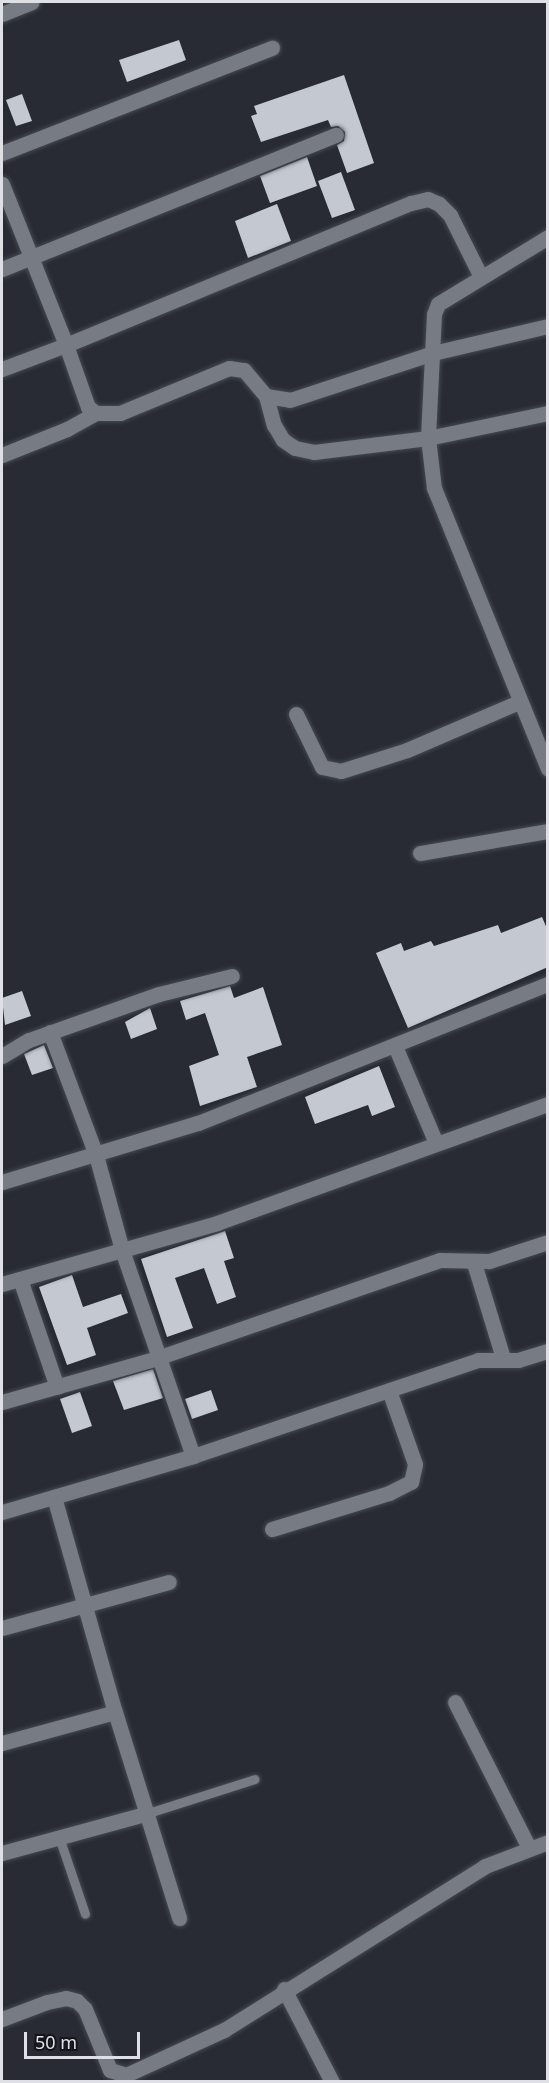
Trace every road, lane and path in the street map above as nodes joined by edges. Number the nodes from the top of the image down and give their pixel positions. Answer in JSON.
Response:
{"nodes":[{"id":1,"x":32,"y":2,"type":"edge"},
{"id":2,"x":2,"y":14,"type":"edge"},
{"id":3,"x":272,"y":48,"type":"dead end"},
{"id":4,"x":336,"y":135,"type":"dead end"},
{"id":5,"x":2,"y":153,"type":"edge"},
{"id":6,"x":2,"y":184,"type":"edge"},
{"id":7,"x":548,"y":237,"type":"edge"},
{"id":8,"x":31,"y":257,"type":"junction"},
{"id":9,"x":2,"y":269,"type":"edge"},
{"id":10,"x":480,"y":275,"type":"junction"},
{"id":11,"x":548,"y":326,"type":"edge"},
{"id":12,"x":66,"y":345,"type":"junction"},
{"id":13,"x":433,"y":353,"type":"junction"},
{"id":14,"x":2,"y":369,"type":"edge"},
{"id":15,"x":267,"y":396,"type":"junction"},
{"id":16,"x":96,"y":413,"type":"junction"},
{"id":17,"x":548,"y":413,"type":"edge"},
{"id":18,"x":428,"y":438,"type":"junction"},
{"id":19,"x":2,"y":455,"type":"edge"},
{"id":20,"x":519,"y":702,"type":"junction"},
{"id":21,"x":296,"y":714,"type":"dead end"},
{"id":22,"x":548,"y":769,"type":"edge"},
{"id":23,"x":548,"y":831,"type":"edge"},
{"id":24,"x":420,"y":853,"type":"dead end"},
{"id":25,"x":232,"y":976,"type":"dead end"},
{"id":26,"x":548,"y":984,"type":"edge"},
{"id":27,"x":50,"y":1032,"type":"junction"},
{"id":28,"x":395,"y":1046,"type":"junction"},
{"id":29,"x":2,"y":1056,"type":"edge"},
{"id":30,"x":548,"y":1104,"type":"edge"},
{"id":31,"x":436,"y":1143,"type":"junction"},
{"id":32,"x":96,"y":1155,"type":"junction"},
{"id":33,"x":2,"y":1182,"type":"edge"},
{"id":34,"x":548,"y":1242,"type":"edge"},
{"id":35,"x":122,"y":1250,"type":"junction"},
{"id":36,"x":474,"y":1263,"type":"junction"},
{"id":37,"x":20,"y":1279,"type":"junction"},
{"id":38,"x":2,"y":1284,"type":"edge"},
{"id":39,"x":548,"y":1351,"type":"edge"},
{"id":40,"x":157,"y":1358,"type":"junction"},
{"id":41,"x":502,"y":1358,"type":"junction"},
{"id":42,"x":57,"y":1387,"type":"junction"},
{"id":43,"x":389,"y":1390,"type":"junction"},
{"id":44,"x":2,"y":1402,"type":"edge"},
{"id":45,"x":193,"y":1456,"type":"junction"},
{"id":46,"x":54,"y":1497,"type":"junction"},
{"id":47,"x":2,"y":1512,"type":"edge"},
{"id":48,"x":272,"y":1529,"type":"dead end"},
{"id":49,"x":169,"y":1582,"type":"dead end"},
{"id":50,"x":86,"y":1605,"type":"junction"},
{"id":51,"x":2,"y":1628,"type":"edge"},
{"id":52,"x":455,"y":1702,"type":"dead end"},
{"id":53,"x":115,"y":1712,"type":"junction"},
{"id":54,"x":2,"y":1743,"type":"edge"},
{"id":55,"x":255,"y":1779,"type":"dead end"},
{"id":56,"x":146,"y":1814,"type":"junction"},
{"id":57,"x":59,"y":1838,"type":"junction"},
{"id":58,"x":548,"y":1842,"type":"edge"},
{"id":59,"x":529,"y":1848,"type":"junction"},
{"id":60,"x":2,"y":1853,"type":"edge"},
{"id":61,"x":85,"y":1914,"type":"dead end"},
{"id":62,"x":179,"y":1918,"type":"dead end"},
{"id":63,"x":284,"y":1989,"type":"junction"},
{"id":64,"x":2,"y":2019,"type":"edge"},
{"id":65,"x":332,"y":2082,"type":"edge"}],
"edges":[{"from":1,"to":2,"type":"street"},
{"from":3,"to":5,"type":"street"},
{"from":4,"to":8,"type":"street"},
{"from":6,"to":8,"type":"street"},
{"from":7,"to":10,"type":"street"},
{"from":8,"to":9,"type":"street"},
{"from":8,"to":12,"type":"street"},
{"from":10,"to":12,"type":"street"},
{"from":10,"to":13,"type":"street"},
{"from":11,"to":13,"type":"street"},
{"from":12,"to":14,"type":"street"},
{"from":12,"to":16,"type":"street"},
{"from":13,"to":15,"type":"street"},
{"from":13,"to":18,"type":"street"},
{"from":15,"to":16,"type":"street"},
{"from":15,"to":18,"type":"street"},
{"from":16,"to":19,"type":"street"},
{"from":17,"to":18,"type":"street"},
{"from":18,"to":20,"type":"street"},
{"from":20,"to":21,"type":"street"},
{"from":20,"to":22,"type":"street"},
{"from":23,"to":24,"type":"street"},
{"from":25,"to":27,"type":"street"},
{"from":26,"to":28,"type":"street"},
{"from":27,"to":29,"type":"street"},
{"from":27,"to":32,"type":"street"},
{"from":28,"to":31,"type":"street"},
{"from":28,"to":32,"type":"street"},
{"from":30,"to":31,"type":"street"},
{"from":31,"to":35,"type":"street"},
{"from":32,"to":33,"type":"street"},
{"from":32,"to":35,"type":"street"},
{"from":34,"to":36,"type":"street"},
{"from":35,"to":37,"type":"street"},
{"from":35,"to":40,"type":"street"},
{"from":36,"to":40,"type":"street"},
{"from":36,"to":41,"type":"street"},
{"from":37,"to":38,"type":"street"},
{"from":37,"to":42,"type":"street"},
{"from":39,"to":41,"type":"street"},
{"from":40,"to":42,"type":"street"},
{"from":40,"to":45,"type":"street"},
{"from":41,"to":43,"type":"street"},
{"from":42,"to":44,"type":"street"},
{"from":43,"to":45,"type":"street"},
{"from":43,"to":48,"type":"street"},
{"from":45,"to":46,"type":"street"},
{"from":46,"to":47,"type":"street"},
{"from":46,"to":50,"type":"street"},
{"from":49,"to":50,"type":"street"},
{"from":50,"to":51,"type":"street"},
{"from":50,"to":53,"type":"street"},
{"from":52,"to":59,"type":"street"},
{"from":53,"to":54,"type":"street"},
{"from":53,"to":56,"type":"street"},
{"from":55,"to":56,"type":"lane"},
{"from":56,"to":57,"type":"street"},
{"from":56,"to":62,"type":"street"},
{"from":57,"to":60,"type":"street"},
{"from":57,"to":61,"type":"lane"},
{"from":58,"to":59,"type":"street"},
{"from":59,"to":63,"type":"street"},
{"from":63,"to":64,"type":"street"},
{"from":63,"to":65,"type":"street"}]}
